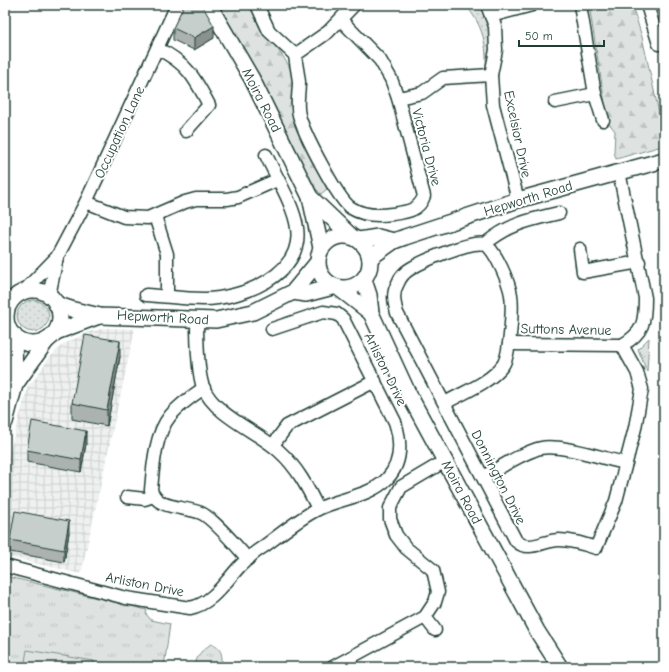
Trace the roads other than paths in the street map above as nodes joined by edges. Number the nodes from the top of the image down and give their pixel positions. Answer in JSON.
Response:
{"nodes":[{"id":1,"x":177,"y":5,"type":"edge"},
{"id":2,"x":209,"y":5,"type":"edge"},
{"id":3,"x":257,"y":5,"type":"edge"},
{"id":4,"x":354,"y":5,"type":"edge"},
{"id":5,"x":532,"y":5,"type":"edge"},
{"id":6,"x":580,"y":5,"type":"edge"},
{"id":7,"x":647,"y":5,"type":"edge"},
{"id":8,"x":489,"y":11,"type":"edge"},
{"id":9,"x":341,"y":20,"type":"junction"},
{"id":10,"x":659,"y":25,"type":"edge"},
{"id":11,"x":659,"y":44,"type":"dead end"},
{"id":12,"x":158,"y":49,"type":"junction"},
{"id":13,"x":295,"y":55,"type":"junction"},
{"id":14,"x":491,"y":75,"type":"junction"},
{"id":15,"x":595,"y":94,"type":"junction"},
{"id":16,"x":398,"y":98,"type":"junction"},
{"id":17,"x":555,"y":102,"type":"dead end"},
{"id":18,"x":602,"y":120,"type":"dead end"},
{"id":19,"x":186,"y":131,"type":"dead end"},
{"id":20,"x":266,"y":155,"type":"dead end"},
{"id":21,"x":664,"y":160,"type":"edge"},
{"id":22,"x":619,"y":172,"type":"junction"},
{"id":23,"x":277,"y":180,"type":"junction"},
{"id":24,"x":310,"y":197,"type":"junction"},
{"id":25,"x":518,"y":200,"type":"junction"},
{"id":26,"x":86,"y":202,"type":"junction"},
{"id":27,"x":559,"y":213,"type":"dead end"},
{"id":28,"x":155,"y":216,"type":"junction"},
{"id":29,"x":356,"y":239,"type":"junction"},
{"id":30,"x":394,"y":241,"type":"junction"},
{"id":31,"x":485,"y":244,"type":"junction"},
{"id":32,"x":321,"y":248,"type":"junction"},
{"id":33,"x":580,"y":249,"type":"dead end"},
{"id":34,"x":57,"y":257,"type":"junction"},
{"id":35,"x":370,"y":258,"type":"junction"},
{"id":36,"x":639,"y":262,"type":"junction"},
{"id":37,"x":317,"y":263,"type":"junction"},
{"id":38,"x":364,"y":280,"type":"junction"},
{"id":39,"x":336,"y":288,"type":"junction"},
{"id":40,"x":25,"y":290,"type":"junction"},
{"id":41,"x":293,"y":292,"type":"junction"},
{"id":42,"x":146,"y":295,"type":"dead end"},
{"id":43,"x":167,"y":296,"type":"junction"},
{"id":44,"x":52,"y":300,"type":"junction"},
{"id":45,"x":5,"y":310,"type":"edge"},
{"id":46,"x":371,"y":313,"type":"junction"},
{"id":47,"x":100,"y":316,"type":"junction"},
{"id":48,"x":197,"y":320,"type":"junction"},
{"id":49,"x":272,"y":329,"type":"dead end"},
{"id":50,"x":14,"y":335,"type":"junction"},
{"id":51,"x":51,"y":336,"type":"junction"},
{"id":52,"x":510,"y":344,"type":"junction"},
{"id":53,"x":622,"y":345,"type":"junction"},
{"id":54,"x":374,"y":382,"type":"junction"},
{"id":55,"x":15,"y":385,"type":"junction"},
{"id":56,"x":204,"y":388,"type":"junction"},
{"id":57,"x":444,"y":403,"type":"junction"},
{"id":58,"x":5,"y":422,"type":"edge"},
{"id":59,"x":273,"y":445,"type":"junction"},
{"id":60,"x":445,"y":461,"type":"junction"},
{"id":61,"x":626,"y":464,"type":"junction"},
{"id":62,"x":483,"y":477,"type":"junction"},
{"id":63,"x":152,"y":496,"type":"junction"},
{"id":64,"x":127,"y":497,"type":"dead end"},
{"id":65,"x":318,"y":509,"type":"junction"},
{"id":66,"x":248,"y":559,"type":"junction"},
{"id":67,"x":5,"y":566,"type":"edge"},
{"id":68,"x":425,"y":617,"type":"junction"},
{"id":69,"x":435,"y":630,"type":"dead end"},
{"id":70,"x":557,"y":662,"type":"edge"},
{"id":71,"x":333,"y":667,"type":"edge"}],
"edges":[{"from":1,"to":12,"type":"street","name":"Occupation Lane"},
{"from":2,"to":24,"type":"street","name":"Moira Road"},
{"from":3,"to":13,"type":"street"},
{"from":4,"to":9,"type":"street"},
{"from":5,"to":8,"type":"street"},
{"from":6,"to":15,"type":"street"},
{"from":7,"to":10,"type":"street"},
{"from":8,"to":14,"type":"street","name":"Excelsior Drive"},
{"from":9,"to":13,"type":"street"},
{"from":9,"to":16,"type":"street","name":"Victoria Drive"},
{"from":10,"to":11,"type":"street"},
{"from":12,"to":19,"type":"street"},
{"from":12,"to":26,"type":"street","name":"Occupation Lane"},
{"from":13,"to":16,"type":"street","name":"Victoria Drive"},
{"from":14,"to":16,"type":"street"},
{"from":14,"to":25,"type":"street","name":"Excelsior Drive"},
{"from":15,"to":17,"type":"street"},
{"from":15,"to":18,"type":"street"},
{"from":20,"to":23,"type":"street"},
{"from":21,"to":22,"type":"street","name":"Hepworth Road"},
{"from":22,"to":25,"type":"street","name":"Hepworth Road"},
{"from":22,"to":36,"type":"street"},
{"from":23,"to":28,"type":"street"},
{"from":23,"to":43,"type":"street"},
{"from":24,"to":29,"type":"street","name":"Moira Road"},
{"from":24,"to":32,"type":"street","name":"Moira Road"},
{"from":25,"to":30,"type":"street","name":"Hepworth Road"},
{"from":26,"to":28,"type":"street"},
{"from":26,"to":34,"type":"street","name":"Occupation Lane"},
{"from":27,"to":31,"type":"street","name":"Donnington Drive"},
{"from":28,"to":43,"type":"street"},
{"from":29,"to":30,"type":"street","name":"Hepworth Road"},
{"from":29,"to":32,"type":"street"},
{"from":29,"to":35,"type":"street"},
{"from":30,"to":35,"type":"street","name":"Hepworth Road"},
{"from":31,"to":52,"type":"street"},
{"from":31,"to":57,"type":"street","name":"Donnington Drive"},
{"from":32,"to":37,"type":"street"},
{"from":33,"to":36,"type":"street"},
{"from":34,"to":40,"type":"street"},
{"from":34,"to":44,"type":"street"},
{"from":35,"to":38,"type":"street"},
{"from":36,"to":53,"type":"street"},
{"from":37,"to":39,"type":"street"},
{"from":37,"to":41,"type":"street","name":"Hepworth Road"},
{"from":38,"to":39,"type":"street"},
{"from":38,"to":46,"type":"street","name":"Moira Road"},
{"from":39,"to":41,"type":"street","name":"Hepworth Road"},
{"from":39,"to":46,"type":"street","name":"Moira Road"},
{"from":40,"to":44,"type":"street"},
{"from":40,"to":45,"type":"street"},
{"from":41,"to":48,"type":"street","name":"Hepworth Road"},
{"from":42,"to":43,"type":"street"},
{"from":44,"to":47,"type":"street","name":"Hepworth Road"},
{"from":44,"to":51,"type":"street"},
{"from":45,"to":50,"type":"street"},
{"from":46,"to":60,"type":"street","name":"Moira Road"},
{"from":47,"to":48,"type":"street","name":"Hepworth Road"},
{"from":47,"to":51,"type":"street","name":"Hepworth Road"},
{"from":48,"to":56,"type":"street"},
{"from":49,"to":54,"type":"street","name":"Arliston Drive"},
{"from":50,"to":51,"type":"street"},
{"from":50,"to":55,"type":"street"},
{"from":51,"to":55,"type":"street"},
{"from":52,"to":53,"type":"street","name":"Suttons Avenue"},
{"from":52,"to":57,"type":"street"},
{"from":53,"to":61,"type":"street","name":"Donnington Drive"},
{"from":54,"to":59,"type":"street"},
{"from":54,"to":65,"type":"street","name":"Arliston Drive"},
{"from":55,"to":58,"type":"street"},
{"from":56,"to":59,"type":"street"},
{"from":56,"to":63,"type":"street"},
{"from":57,"to":62,"type":"street","name":"Donnington Drive"},
{"from":59,"to":65,"type":"street"},
{"from":60,"to":68,"type":"street"},
{"from":60,"to":70,"type":"street","name":"Moira Road"},
{"from":61,"to":62,"type":"street"},
{"from":61,"to":62,"type":"street","name":"Donnington Drive"},
{"from":63,"to":64,"type":"street"},
{"from":63,"to":66,"type":"street"},
{"from":65,"to":66,"type":"street","name":"Arliston Drive"},
{"from":66,"to":67,"type":"street","name":"Arliston Drive"},
{"from":68,"to":69,"type":"street"},
{"from":68,"to":71,"type":"street"}]}
